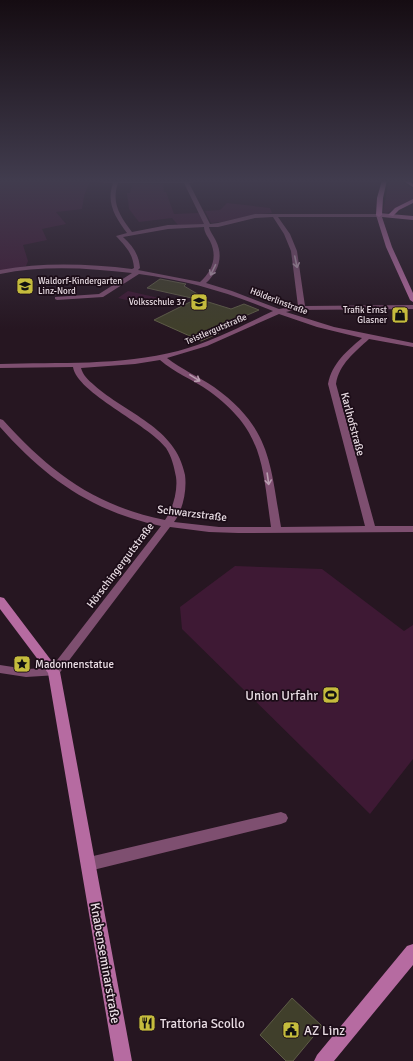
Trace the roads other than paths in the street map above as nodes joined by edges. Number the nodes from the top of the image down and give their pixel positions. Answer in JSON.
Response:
{"nodes":[{"id":1,"x":127,"y":230,"type":"edge"},
{"id":2,"x":155,"y":230,"type":"edge"},
{"id":3,"x":206,"y":230,"type":"edge"},
{"id":4,"x":284,"y":230,"type":"edge"},
{"id":5,"x":384,"y":230,"type":"edge"},
{"id":6,"x":131,"y":234,"type":"junction"},
{"id":7,"x":136,"y":271,"type":"junction"},
{"id":8,"x":0,"y":272,"type":"edge"},
{"id":9,"x":201,"y":284,"type":"junction"},
{"id":10,"x":410,"y":286,"type":"edge"},
{"id":11,"x":57,"y":298,"type":"dead end"},
{"id":12,"x":413,"y":300,"type":"edge"},
{"id":13,"x":302,"y":307,"type":"junction"},
{"id":14,"x":413,"y":307,"type":"edge"},
{"id":15,"x":280,"y":311,"type":"junction"},
{"id":16,"x":368,"y":336,"type":"junction"},
{"id":17,"x":413,"y":345,"type":"edge"},
{"id":18,"x":162,"y":357,"type":"junction"},
{"id":19,"x":0,"y":366,"type":"edge"},
{"id":20,"x":77,"y":366,"type":"junction"},
{"id":21,"x":0,"y":422,"type":"edge"},
{"id":22,"x":166,"y":524,"type":"junction"},
{"id":23,"x":371,"y":529,"type":"junction"},
{"id":24,"x":413,"y":529,"type":"edge"},
{"id":25,"x":276,"y":530,"type":"junction"},
{"id":26,"x":0,"y":601,"type":"edge"},
{"id":27,"x":0,"y":669,"type":"edge"},
{"id":28,"x":54,"y":672,"type":"junction"},
{"id":29,"x":281,"y":818,"type":"dead end"},
{"id":30,"x":89,"y":864,"type":"junction"},
{"id":31,"x":413,"y":952,"type":"edge"},
{"id":32,"x":123,"y":1061,"type":"edge"},
{"id":33,"x":323,"y":1061,"type":"edge"}],
"edges":[{"from":1,"to":6,"type":"street"},
{"from":2,"to":6,"type":"street"},
{"from":3,"to":9,"type":"street","one_way":true},
{"from":4,"to":13,"type":"street","one_way":true},
{"from":5,"to":10,"type":"main road"},
{"from":6,"to":7,"type":"street"},
{"from":7,"to":8,"type":"street","name":"Hölderlinstraße"},
{"from":7,"to":9,"type":"street","name":"Hölderlinstraße"},
{"from":7,"to":11,"type":"street"},
{"from":9,"to":15,"type":"street","name":"Hölderlinstraße"},
{"from":10,"to":12,"type":"main road"},
{"from":13,"to":14,"type":"street","name":"Teistlergutstraße"},
{"from":13,"to":15,"type":"street","name":"Teistlergutstraße"},
{"from":15,"to":16,"type":"street","name":"Hölderlinstraße"},
{"from":15,"to":18,"type":"street","name":"Teistlergutstraße"},
{"from":16,"to":17,"type":"street","name":"Hölderlinstraße"},
{"from":16,"to":23,"type":"street","name":"Karlhofstraße"},
{"from":18,"to":20,"type":"street","name":"Teistlergutstraße"},
{"from":18,"to":25,"type":"street","one_way":true},
{"from":19,"to":20,"type":"street","name":"Teistlergutstraße"},
{"from":20,"to":22,"type":"street","name":"Hörschingergutstraße"},
{"from":21,"to":22,"type":"street","name":"Schwarzstraße"},
{"from":22,"to":25,"type":"street","name":"Schwarzstraße"},
{"from":22,"to":28,"type":"street","name":"Hörschingergutstraße"},
{"from":23,"to":24,"type":"street","name":"Schwarzstraße"},
{"from":23,"to":25,"type":"street","name":"Schwarzstraße"},
{"from":26,"to":28,"type":"main road","name":"Knabenseminarstraße"},
{"from":27,"to":28,"type":"street"},
{"from":28,"to":30,"type":"main road","name":"Knabenseminarstraße"},
{"from":29,"to":30,"type":"street"},
{"from":30,"to":32,"type":"main road","name":"Knabenseminarstraße"},
{"from":31,"to":33,"type":"main road"}]}
